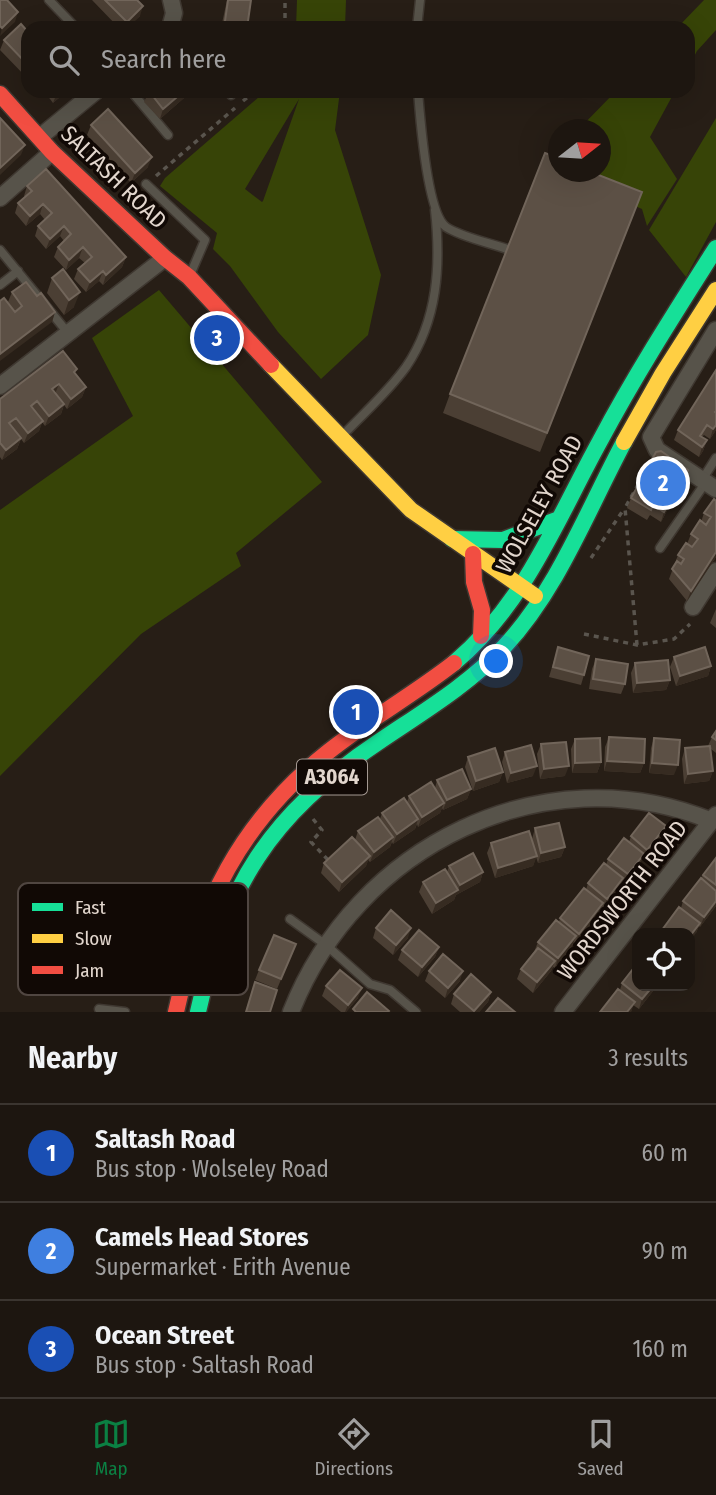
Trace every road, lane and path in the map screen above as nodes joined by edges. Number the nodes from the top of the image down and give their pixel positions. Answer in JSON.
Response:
{"nodes":[{"id":1,"x":49,"y":0,"type":"edge"},
{"id":2,"x":171,"y":0,"type":"edge"},
{"id":3,"x":285,"y":0,"type":"edge"},
{"id":4,"x":420,"y":0,"type":"edge"},
{"id":5,"x":69,"y":21,"type":"edge"},
{"id":6,"x":172,"y":21,"type":"edge"},
{"id":7,"x":285,"y":21,"type":"edge"},
{"id":8,"x":418,"y":21,"type":"edge"},
{"id":9,"x":0,"y":94,"type":"edge"},
{"id":10,"x":87,"y":98,"type":"edge"},
{"id":11,"x":137,"y":98,"type":"edge"},
{"id":12,"x":247,"y":98,"type":"edge"},
{"id":13,"x":419,"y":98,"type":"edge"},
{"id":14,"x":168,"y":135,"type":"dead end"},
{"id":15,"x":40,"y":137,"type":"junction"},
{"id":16,"x":52,"y":152,"type":"junction"},
{"id":17,"x":146,"y":184,"type":"joint"},
{"id":18,"x":0,"y":198,"type":"edge"},
{"id":19,"x":435,"y":210,"type":"junction"},
{"id":20,"x":716,"y":248,"type":"edge"},
{"id":21,"x":507,"y":249,"type":"edge"},
{"id":22,"x":0,"y":250,"type":"edge"},
{"id":23,"x":164,"y":258,"type":"junction"},
{"id":24,"x":18,"y":271,"type":"junction"},
{"id":25,"x":189,"y":277,"type":"junction"},
{"id":26,"x":0,"y":285,"type":"edge"},
{"id":27,"x":716,"y":290,"type":"edge"},
{"id":28,"x":716,"y":330,"type":"edge"},
{"id":29,"x":68,"y":333,"type":"junction"},
{"id":30,"x":0,"y":386,"type":"edge"},
{"id":31,"x":340,"y":437,"type":"junction"},
{"id":32,"x":657,"y":450,"type":"junction"},
{"id":33,"x":716,"y":458,"type":"edge"},
{"id":34,"x":708,"y":484,"type":"edge"},
{"id":35,"x":559,"y":519,"type":"junction"},
{"id":36,"x":452,"y":539,"type":"junction"},
{"id":37,"x":660,"y":548,"type":"dead end"},
{"id":38,"x":474,"y":554,"type":"junction"},
{"id":39,"x":716,"y":571,"type":"edge"},
{"id":40,"x":520,"y":588,"type":"junction"},
{"id":41,"x":540,"y":598,"type":"junction"},
{"id":42,"x":693,"y":607,"type":"joint"},
{"id":43,"x":584,"y":634,"type":"dead end"},
{"id":44,"x":481,"y":636,"type":"junction"},
{"id":45,"x":637,"y":645,"type":"junction"},
{"id":46,"x":714,"y":818,"type":"edge"},
{"id":47,"x":311,"y":842,"type":"dead end"},
{"id":48,"x":337,"y":870,"type":"edge"},
{"id":49,"x":220,"y":883,"type":"edge"},
{"id":50,"x":244,"y":883,"type":"edge"},
{"id":51,"x":290,"y":919,"type":"dead end"},
{"id":52,"x":326,"y":945,"type":"junction"},
{"id":53,"x":202,"y":995,"type":"edge"},
{"id":54,"x":99,"y":1009,"type":"dead end"},
{"id":55,"x":125,"y":1012,"type":"edge"},
{"id":56,"x":198,"y":1012,"type":"edge"},
{"id":57,"x":291,"y":1012,"type":"edge"},
{"id":58,"x":416,"y":1012,"type":"edge"},
{"id":59,"x":563,"y":1012,"type":"edge"}],
"edges":[{"from":1,"to":5,"type":"lane"},
{"from":2,"to":6,"type":"street"},
{"from":3,"to":7,"type":"path"},
{"from":4,"to":8,"type":"lane"},
{"from":9,"to":15,"type":"main road","name":"SALTASH ROAD"},
{"from":10,"to":15,"type":"street"},
{"from":11,"to":14,"type":"lane"},
{"from":12,"to":17,"type":"path"},
{"from":13,"to":19,"type":"lane"},
{"from":15,"to":16,"type":"main road","name":"SALTASH ROAD"},
{"from":16,"to":18,"type":"street"},
{"from":16,"to":23,"type":"main road","name":"SALTASH ROAD"},
{"from":17,"to":25,"type":"lane"},
{"from":19,"to":21,"type":"lane"},
{"from":19,"to":31,"type":"lane"},
{"from":20,"to":35,"type":"main road","name":"WOLSELEY ROAD","number":"A3064"},
{"from":22,"to":24,"type":"lane"},
{"from":23,"to":25,"type":"main road","name":"SALTASH ROAD"},
{"from":23,"to":29,"type":"street"},
{"from":24,"to":26,"type":"lane"},
{"from":24,"to":29,"type":"lane"},
{"from":25,"to":31,"type":"main road","name":"SALTASH ROAD"},
{"from":27,"to":41,"type":"main road","name":"WOLSELEY ROAD","number":"A3064"},
{"from":28,"to":32,"type":"street"},
{"from":29,"to":30,"type":"street"},
{"from":31,"to":36,"type":"main road","name":"SALTASH ROAD"},
{"from":32,"to":34,"type":"street"},
{"from":32,"to":45,"type":"path"},
{"from":33,"to":34,"type":"lane"},
{"from":34,"to":37,"type":"lane"},
{"from":35,"to":36,"type":"main road"},
{"from":35,"to":40,"type":"main road","name":"WOLSELEY ROAD","number":"A3064"},
{"from":36,"to":38,"type":"main road","name":"SALTASH ROAD"},
{"from":38,"to":40,"type":"main road","name":"SALTASH ROAD"},
{"from":38,"to":44,"type":"main road"},
{"from":39,"to":42,"type":"street"},
{"from":40,"to":41,"type":"main road","name":"SALTASH ROAD"},
{"from":40,"to":44,"type":"main road","name":"WOLSELEY ROAD","number":"A3064"},
{"from":41,"to":50,"type":"main road","name":"WOLSELEY ROAD","number":"A3064"},
{"from":42,"to":45,"type":"path"},
{"from":43,"to":45,"type":"path"},
{"from":44,"to":49,"type":"main road","name":"WOLSELEY ROAD","number":"A3064"},
{"from":46,"to":52,"type":"street"},
{"from":46,"to":59,"type":"street","name":"WORDSWORTH ROAD"},
{"from":47,"to":48,"type":"path"},
{"from":51,"to":52,"type":"lane"},
{"from":52,"to":57,"type":"street"},
{"from":52,"to":58,"type":"lane"},
{"from":53,"to":56,"type":"main road","name":"WOLSELEY ROAD","number":"A3064"},
{"from":54,"to":55,"type":"lane"}]}
